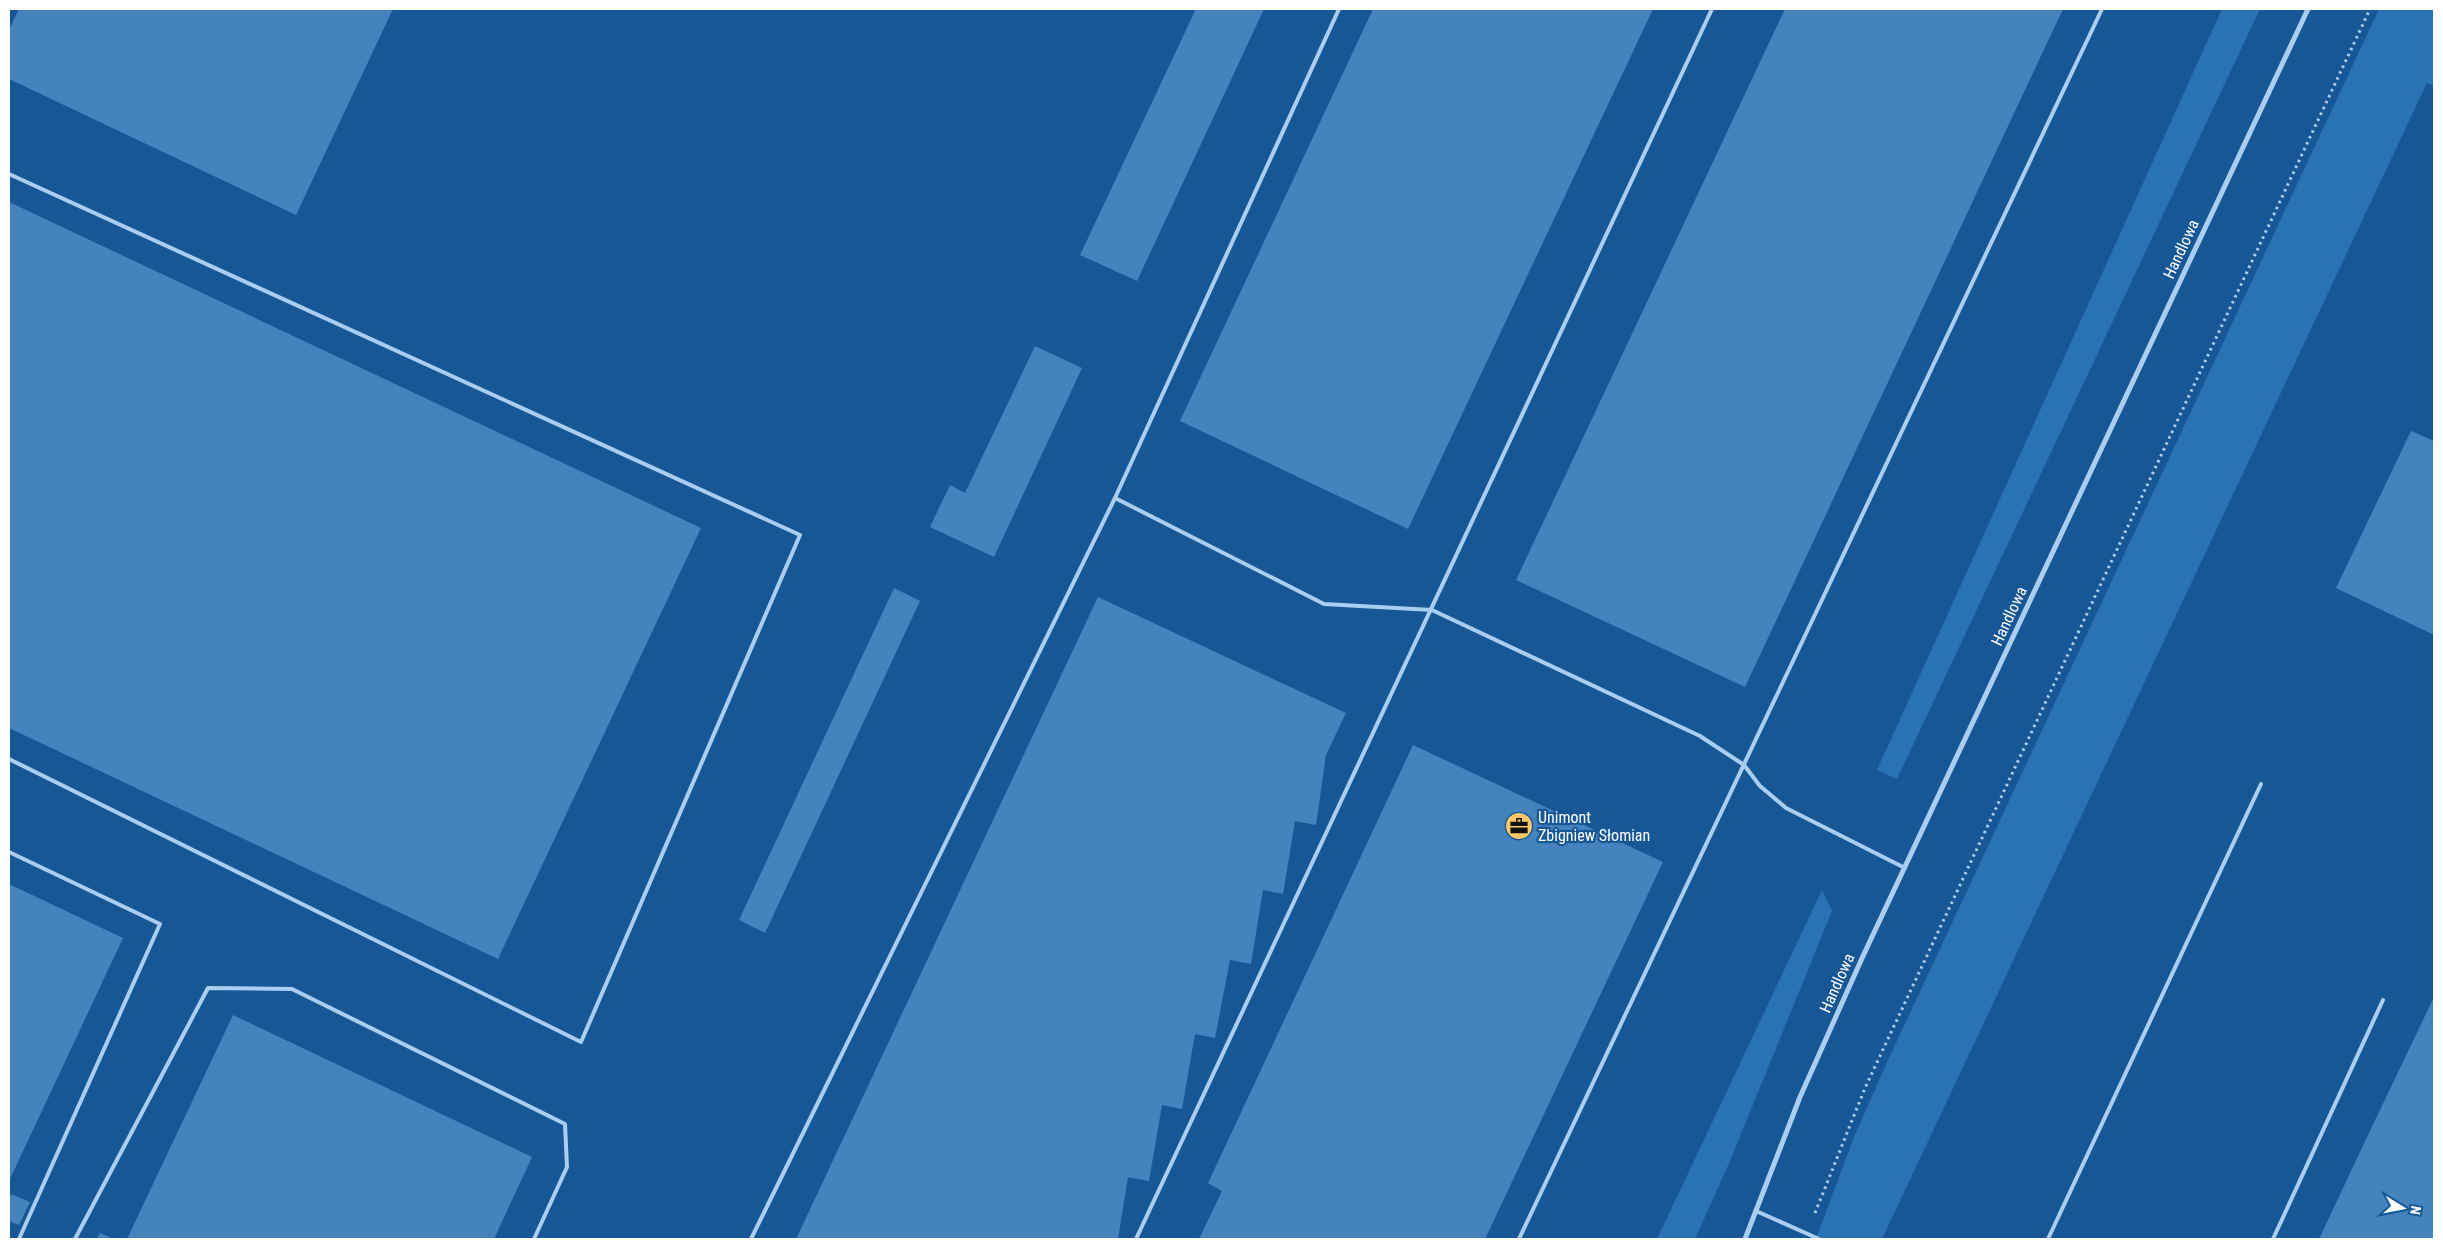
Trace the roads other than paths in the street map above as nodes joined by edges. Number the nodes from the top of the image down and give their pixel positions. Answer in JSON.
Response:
{"nodes":[{"id":1,"x":1339,"y":9,"type":"edge"},
{"id":2,"x":1712,"y":9,"type":"edge"},
{"id":3,"x":2102,"y":9,"type":"edge"},
{"id":4,"x":2308,"y":9,"type":"edge"},
{"id":5,"x":9,"y":174,"type":"edge"},
{"id":6,"x":1115,"y":498,"type":"junction"},
{"id":7,"x":1432,"y":610,"type":"junction"},
{"id":8,"x":9,"y":759,"type":"edge"},
{"id":9,"x":1744,"y":765,"type":"junction"},
{"id":10,"x":2261,"y":784,"type":"dead end"},
{"id":11,"x":9,"y":852,"type":"edge"},
{"id":12,"x":1905,"y":868,"type":"junction"},
{"id":13,"x":2383,"y":1000,"type":"dead end"},
{"id":14,"x":1756,"y":1211,"type":"junction"},
{"id":15,"x":19,"y":1239,"type":"edge"},
{"id":16,"x":75,"y":1239,"type":"edge"},
{"id":17,"x":534,"y":1239,"type":"edge"},
{"id":18,"x":751,"y":1239,"type":"edge"},
{"id":19,"x":1136,"y":1239,"type":"edge"},
{"id":20,"x":1519,"y":1239,"type":"edge"},
{"id":21,"x":1746,"y":1239,"type":"edge"},
{"id":22,"x":1819,"y":1239,"type":"edge"},
{"id":23,"x":2048,"y":1239,"type":"edge"},
{"id":24,"x":2273,"y":1239,"type":"edge"}],
"edges":[{"from":1,"to":6,"type":"lane"},
{"from":2,"to":7,"type":"lane"},
{"from":3,"to":9,"type":"lane"},
{"from":4,"to":12,"type":"street","name":"Handlowa"},
{"from":5,"to":8,"type":"lane"},
{"from":6,"to":7,"type":"lane"},
{"from":6,"to":18,"type":"lane"},
{"from":7,"to":9,"type":"lane"},
{"from":7,"to":19,"type":"lane"},
{"from":9,"to":12,"type":"lane"},
{"from":9,"to":20,"type":"lane"},
{"from":10,"to":23,"type":"lane"},
{"from":11,"to":15,"type":"lane"},
{"from":12,"to":14,"type":"street","name":"Handlowa"},
{"from":13,"to":24,"type":"lane"},
{"from":14,"to":21,"type":"street","name":"Handlowa"},
{"from":14,"to":22,"type":"lane"},
{"from":16,"to":17,"type":"lane"}]}
